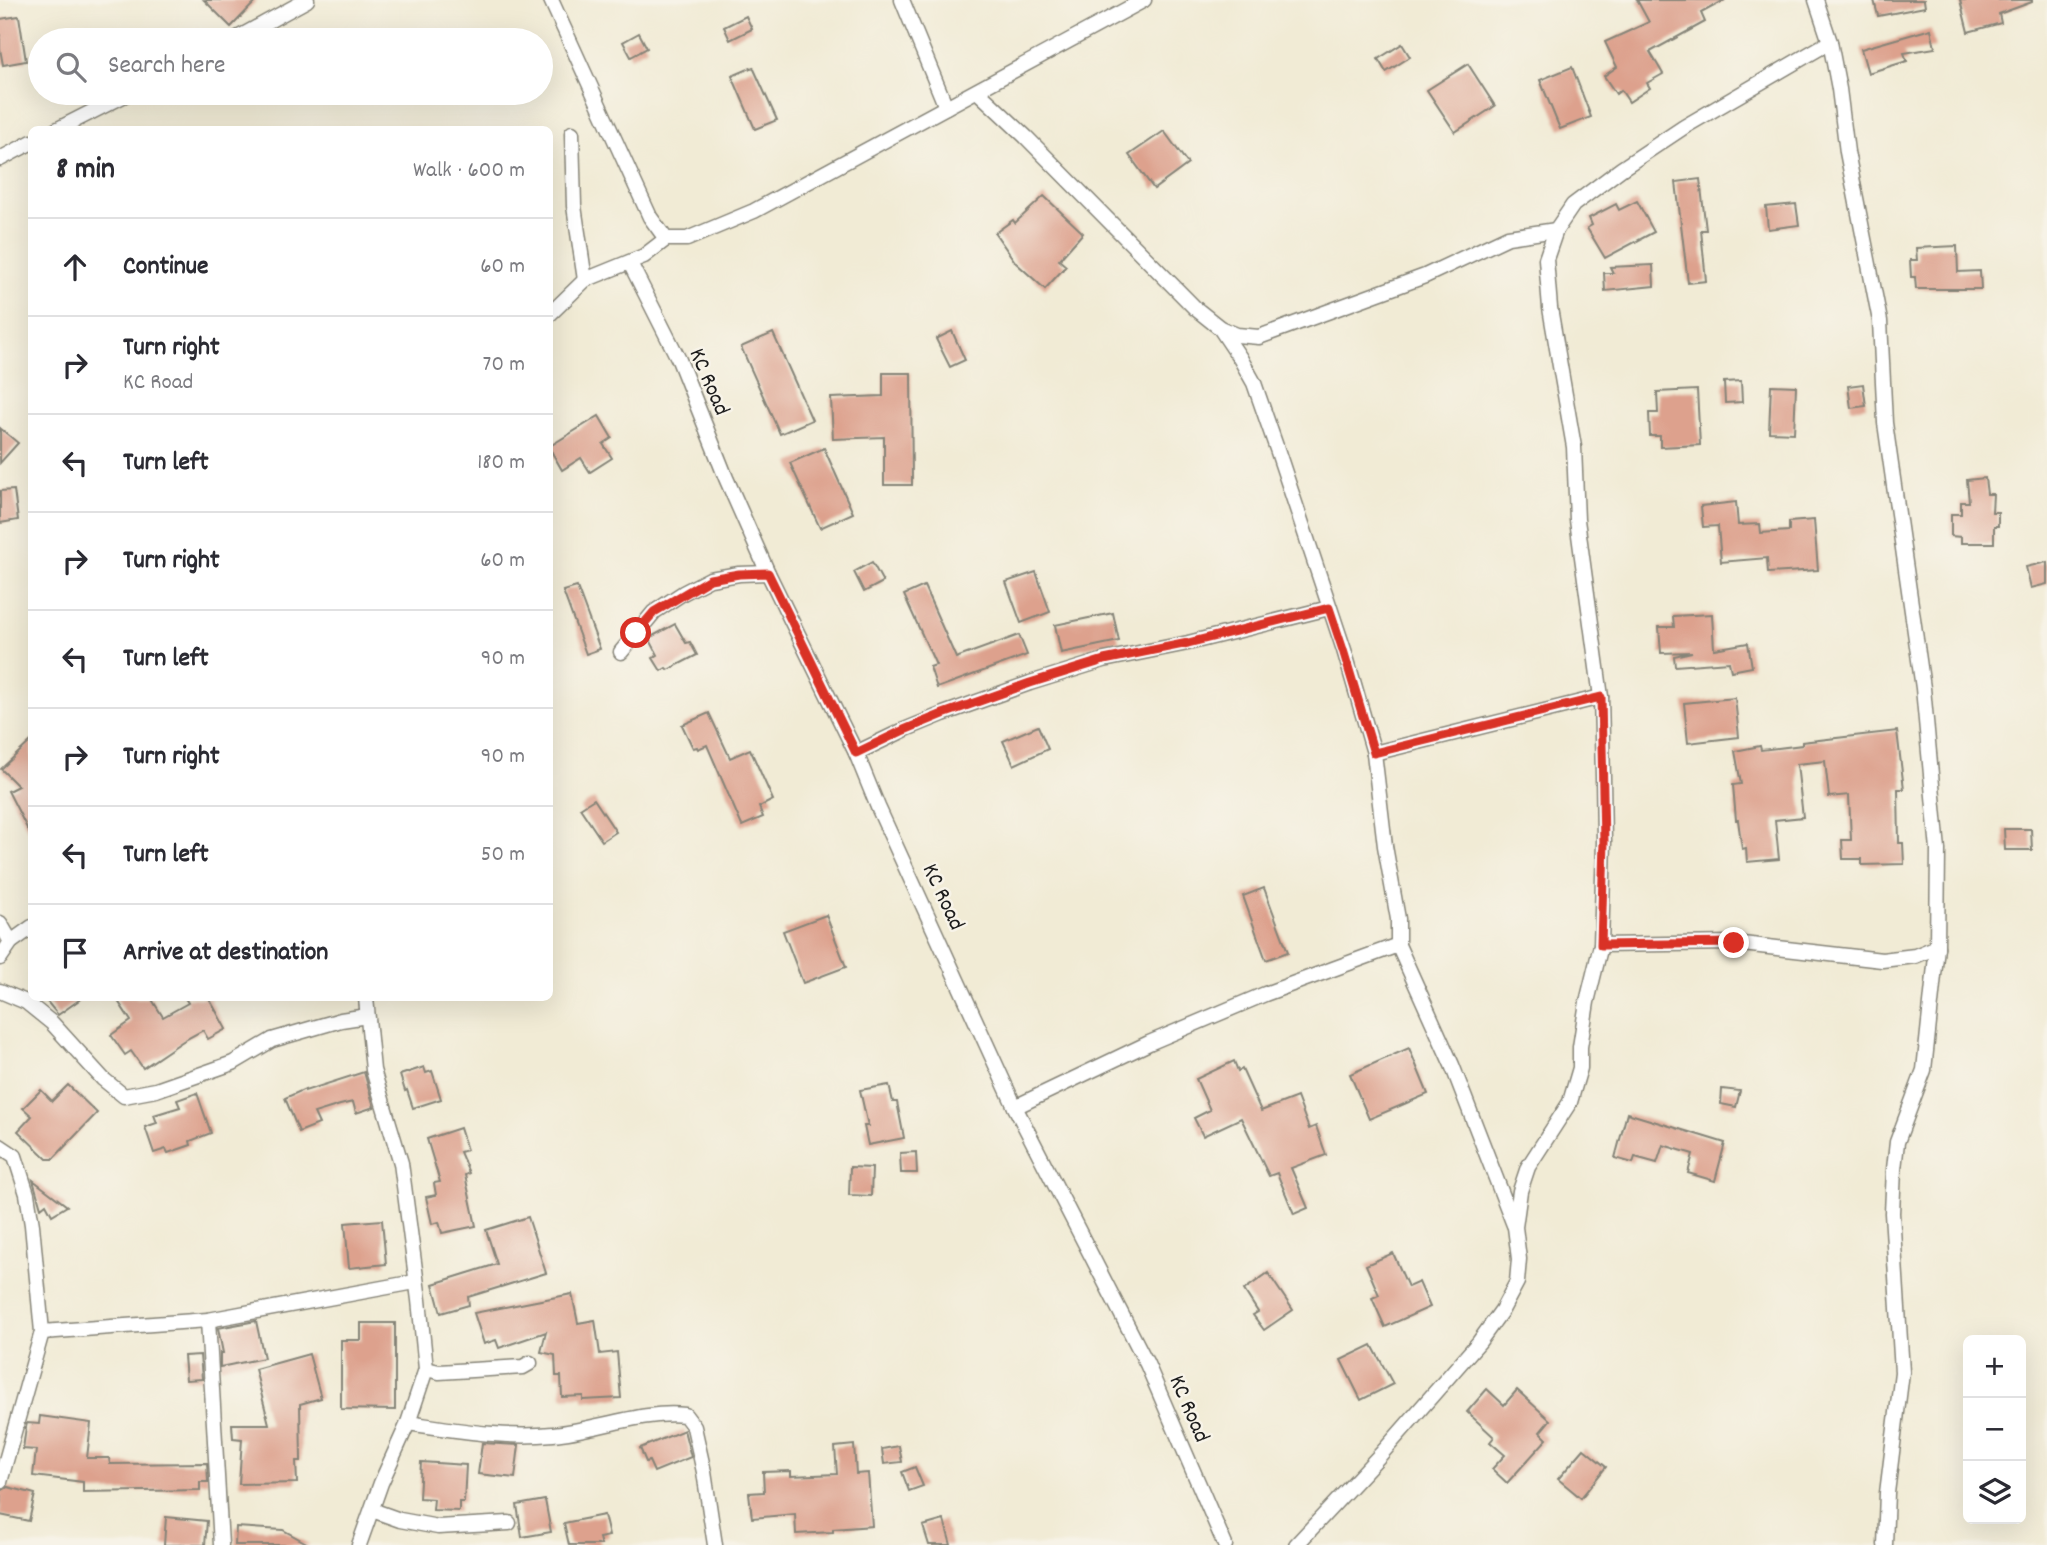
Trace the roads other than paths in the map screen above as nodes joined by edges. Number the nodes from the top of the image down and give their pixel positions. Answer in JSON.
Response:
{"nodes":[{"id":1,"x":307,"y":0,"type":"edge"},
{"id":2,"x":551,"y":0,"type":"edge"},
{"id":3,"x":902,"y":0,"type":"edge"},
{"id":4,"x":1144,"y":0,"type":"edge"},
{"id":5,"x":1816,"y":0,"type":"edge"},
{"id":6,"x":256,"y":28,"type":"edge"},
{"id":7,"x":1830,"y":42,"type":"junction"},
{"id":8,"x":977,"y":91,"type":"junction"},
{"id":9,"x":105,"y":105,"type":"edge"},
{"id":10,"x":946,"y":107,"type":"junction"},
{"id":11,"x":64,"y":126,"type":"edge"},
{"id":12,"x":572,"y":133,"type":"dead end"},
{"id":13,"x":28,"y":144,"type":"edge"},
{"id":14,"x":0,"y":159,"type":"edge"},
{"id":15,"x":1556,"y":230,"type":"junction"},
{"id":16,"x":666,"y":239,"type":"junction"},
{"id":17,"x":630,"y":263,"type":"junction"},
{"id":18,"x":585,"y":280,"type":"junction"},
{"id":19,"x":553,"y":311,"type":"edge"},
{"id":20,"x":1220,"y":328,"type":"junction"},
{"id":21,"x":768,"y":573,"type":"junction"},
{"id":22,"x":1329,"y":608,"type":"junction"},
{"id":23,"x":621,"y":652,"type":"dead end"},
{"id":24,"x":1601,"y":697,"type":"junction"},
{"id":25,"x":856,"y":753,"type":"junction"},
{"id":26,"x":1374,"y":753,"type":"junction"},
{"id":27,"x":0,"y":923,"type":"edge"},
{"id":28,"x":28,"y":930,"type":"edge"},
{"id":29,"x":10,"y":942,"type":"junction"},
{"id":30,"x":1398,"y":945,"type":"junction"},
{"id":31,"x":1601,"y":945,"type":"junction"},
{"id":32,"x":1937,"y":947,"type":"junction"},
{"id":33,"x":0,"y":958,"type":"edge"},
{"id":34,"x":0,"y":991,"type":"edge"},
{"id":35,"x":366,"y":1001,"type":"edge"},
{"id":36,"x":367,"y":1016,"type":"junction"},
{"id":37,"x":1015,"y":1107,"type":"junction"},
{"id":38,"x":0,"y":1146,"type":"edge"},
{"id":39,"x":1515,"y":1227,"type":"junction"},
{"id":40,"x":415,"y":1282,"type":"junction"},
{"id":41,"x":208,"y":1320,"type":"junction"},
{"id":42,"x":42,"y":1332,"type":"junction"},
{"id":43,"x":530,"y":1363,"type":"dead end"},
{"id":44,"x":426,"y":1369,"type":"junction"},
{"id":45,"x":408,"y":1423,"type":"junction"},
{"id":46,"x":0,"y":1482,"type":"edge"},
{"id":47,"x":372,"y":1510,"type":"junction"},
{"id":48,"x":509,"y":1523,"type":"dead end"},
{"id":49,"x":221,"y":1545,"type":"edge"},
{"id":50,"x":359,"y":1545,"type":"edge"},
{"id":51,"x":715,"y":1545,"type":"edge"},
{"id":52,"x":1225,"y":1545,"type":"edge"},
{"id":53,"x":1296,"y":1545,"type":"edge"},
{"id":54,"x":1885,"y":1545,"type":"edge"}],
"edges":[{"from":1,"to":6,"type":"street"},
{"from":2,"to":16,"type":"street"},
{"from":3,"to":10,"type":"street"},
{"from":4,"to":8,"type":"street"},
{"from":5,"to":7,"type":"street"},
{"from":7,"to":15,"type":"street"},
{"from":7,"to":32,"type":"street"},
{"from":8,"to":10,"type":"street"},
{"from":8,"to":20,"type":"street"},
{"from":9,"to":11,"type":"street"},
{"from":10,"to":16,"type":"street"},
{"from":12,"to":18,"type":"street"},
{"from":13,"to":14,"type":"street"},
{"from":15,"to":20,"type":"street"},
{"from":15,"to":24,"type":"street"},
{"from":16,"to":17,"type":"street"},
{"from":17,"to":18,"type":"street"},
{"from":17,"to":21,"type":"street","name":"KC Road"},
{"from":18,"to":19,"type":"street"},
{"from":20,"to":22,"type":"street"},
{"from":21,"to":23,"type":"street"},
{"from":21,"to":25,"type":"street","name":"KC Road"},
{"from":22,"to":25,"type":"street"},
{"from":22,"to":26,"type":"street"},
{"from":24,"to":26,"type":"street"},
{"from":24,"to":31,"type":"street"},
{"from":25,"to":37,"type":"street","name":"KC Road"},
{"from":26,"to":30,"type":"street"},
{"from":27,"to":29,"type":"street"},
{"from":28,"to":29,"type":"street"},
{"from":29,"to":33,"type":"street"},
{"from":30,"to":37,"type":"street"},
{"from":30,"to":39,"type":"street"},
{"from":31,"to":32,"type":"street"},
{"from":31,"to":39,"type":"street"},
{"from":32,"to":54,"type":"street"},
{"from":34,"to":36,"type":"street"},
{"from":35,"to":36,"type":"street"},
{"from":36,"to":40,"type":"street"},
{"from":37,"to":52,"type":"street","name":"KC Road"},
{"from":38,"to":42,"type":"street"},
{"from":39,"to":53,"type":"street"},
{"from":40,"to":41,"type":"street"},
{"from":40,"to":44,"type":"street"},
{"from":41,"to":42,"type":"street"},
{"from":41,"to":49,"type":"street"},
{"from":42,"to":46,"type":"street"},
{"from":43,"to":44,"type":"street"},
{"from":44,"to":45,"type":"street"},
{"from":45,"to":47,"type":"street"},
{"from":45,"to":51,"type":"street"},
{"from":47,"to":48,"type":"street"},
{"from":47,"to":50,"type":"street"}]}
